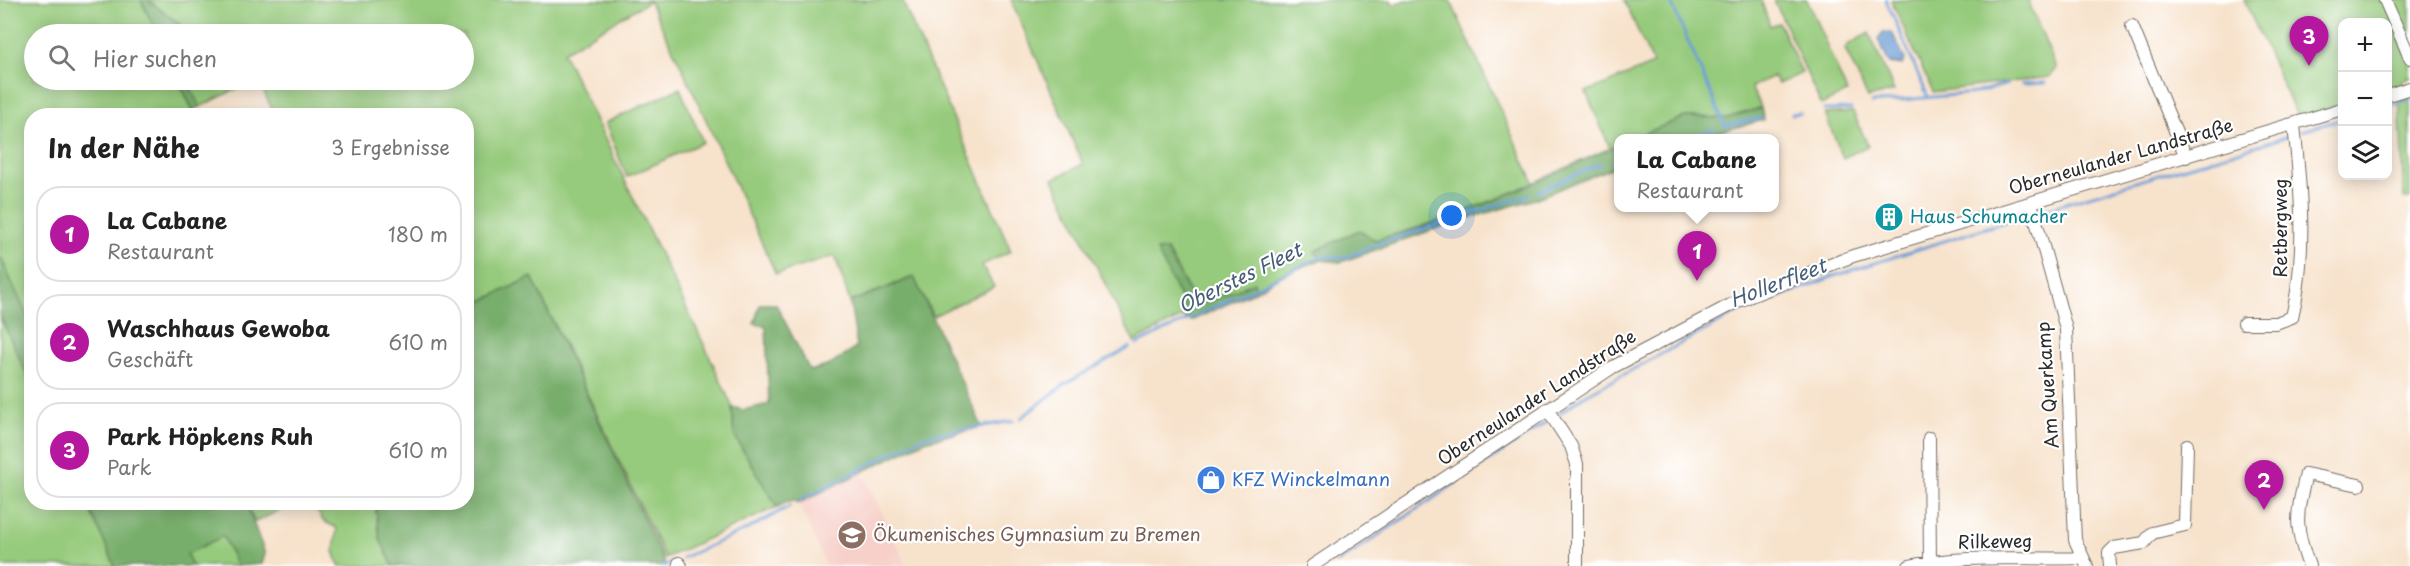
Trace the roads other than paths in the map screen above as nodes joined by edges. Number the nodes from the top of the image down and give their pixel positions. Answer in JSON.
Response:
{"nodes":[{"id":1,"x":2385,"y":0,"type":"edge"},
{"id":2,"x":2132,"y":27,"type":"dead end"},
{"id":3,"x":2410,"y":58,"type":"edge"},
{"id":4,"x":2410,"y":88,"type":"edge"},
{"id":5,"x":2392,"y":94,"type":"edge"},
{"id":6,"x":2338,"y":112,"type":"edge"},
{"id":7,"x":2294,"y":126,"type":"junction"},
{"id":8,"x":2186,"y":156,"type":"junction"},
{"id":9,"x":2031,"y":202,"type":"junction"},
{"id":10,"x":2244,"y":323,"type":"dead end"},
{"id":11,"x":1547,"y":409,"type":"junction"},
{"id":12,"x":1929,"y":438,"type":"dead end"},
{"id":13,"x":2187,"y":445,"type":"dead end"},
{"id":14,"x":2359,"y":485,"type":"dead end"},
{"id":15,"x":1930,"y":562,"type":"junction"},
{"id":16,"x":2084,"y":562,"type":"edge"},
{"id":17,"x":1318,"y":564,"type":"edge"},
{"id":18,"x":1577,"y":566,"type":"edge"},
{"id":19,"x":1909,"y":566,"type":"edge"},
{"id":20,"x":2110,"y":566,"type":"edge"},
{"id":21,"x":2309,"y":566,"type":"edge"}],
"edges":[{"from":1,"to":3,"type":"street"},
{"from":2,"to":8,"type":"street"},
{"from":4,"to":5,"type":"street"},
{"from":6,"to":7,"type":"street","name":"Oberneulander Landstraße"},
{"from":7,"to":8,"type":"street","name":"Oberneulander Landstraße"},
{"from":7,"to":10,"type":"street","name":"Retbergweg"},
{"from":8,"to":9,"type":"street","name":"Oberneulander Landstraße"},
{"from":9,"to":11,"type":"street","name":"Oberneulander Landstraße"},
{"from":9,"to":16,"type":"street","name":"Am Querkamp"},
{"from":11,"to":17,"type":"street","name":"Oberneulander Landstraße"},
{"from":11,"to":18,"type":"street"},
{"from":12,"to":15,"type":"street"},
{"from":13,"to":20,"type":"street"},
{"from":14,"to":21,"type":"street"},
{"from":15,"to":16,"type":"street","name":"Rilkeweg"},
{"from":15,"to":19,"type":"street","name":"Rilkeweg"}]}
